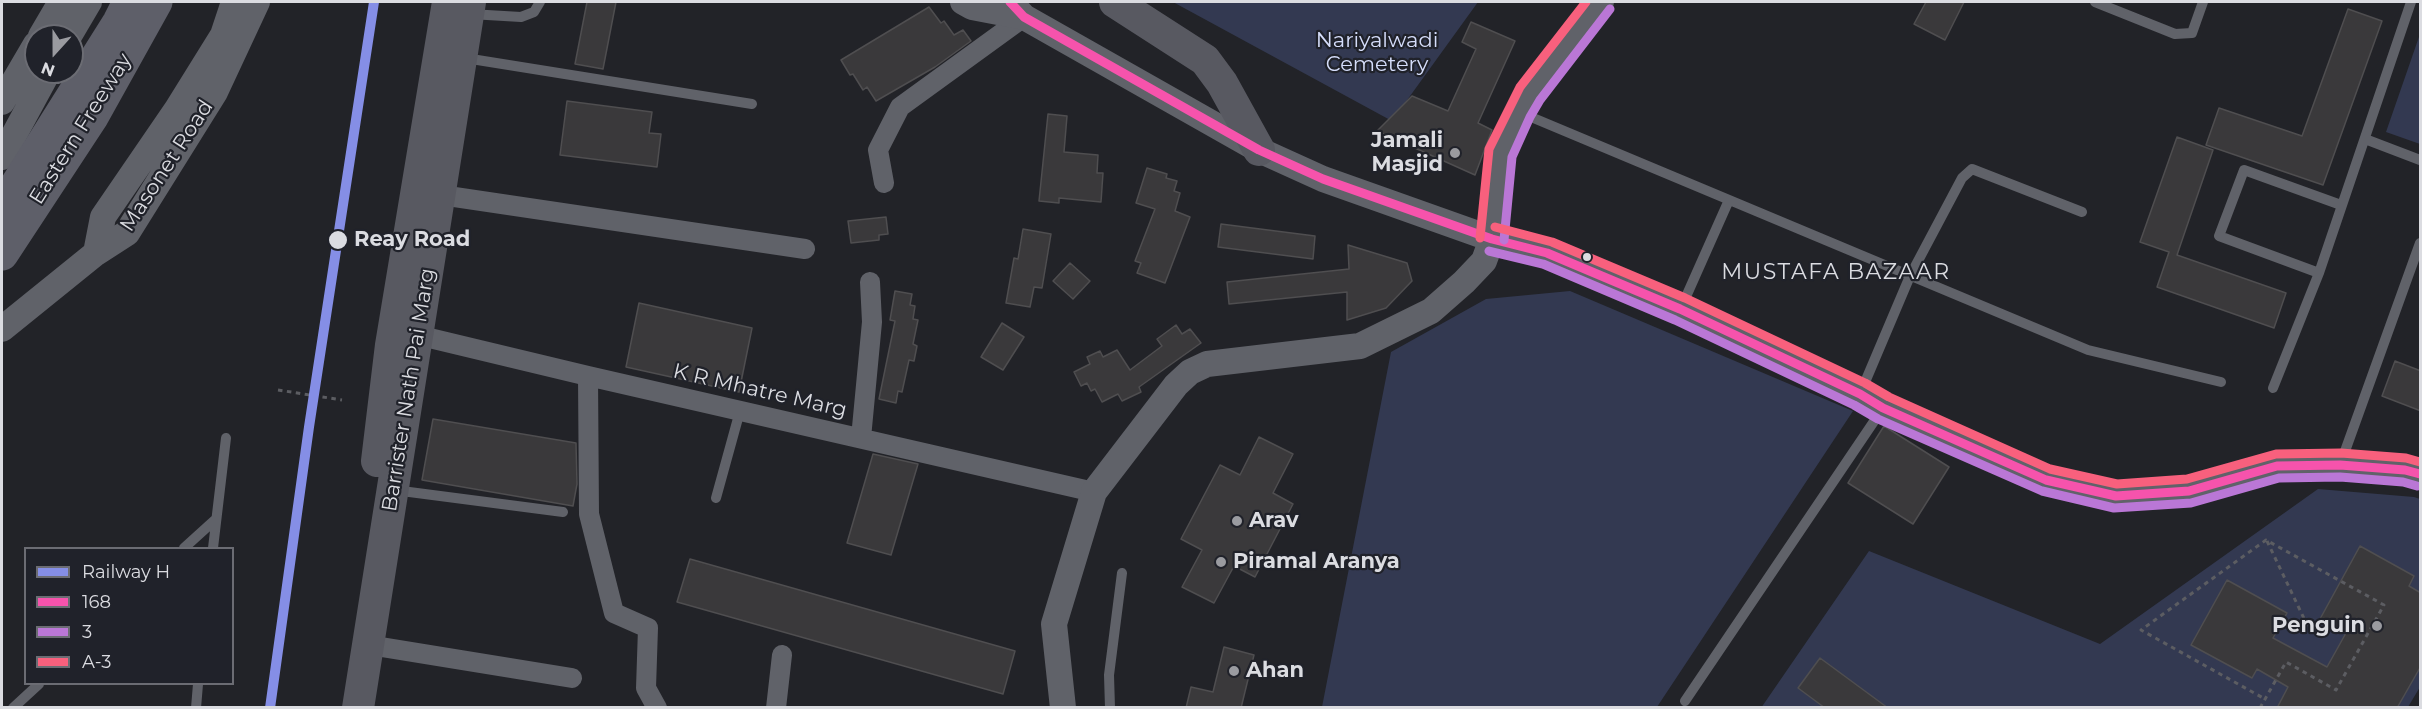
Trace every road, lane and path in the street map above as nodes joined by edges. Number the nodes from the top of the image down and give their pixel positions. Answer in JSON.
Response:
{"nodes":[{"id":1,"x":61,"y":2,"type":"edge"},
{"id":2,"x":88,"y":2,"type":"edge"},
{"id":3,"x":129,"y":2,"type":"edge"},
{"id":4,"x":156,"y":2,"type":"edge"},
{"id":5,"x":234,"y":2,"type":"edge"},
{"id":6,"x":257,"y":2,"type":"edge"},
{"id":7,"x":540,"y":2,"type":"edge"},
{"id":8,"x":1115,"y":2,"type":"edge"},
{"id":9,"x":1601,"y":2,"type":"edge"},
{"id":10,"x":2095,"y":2,"type":"edge"},
{"id":11,"x":2203,"y":2,"type":"edge"},
{"id":12,"x":2411,"y":2,"type":"edge"},
{"id":13,"x":968,"y":4,"type":"edge"},
{"id":14,"x":458,"y":7,"type":"edge"},
{"id":15,"x":1017,"y":9,"type":"edge"},
{"id":16,"x":48,"y":24,"type":"edge"},
{"id":17,"x":76,"y":24,"type":"edge"},
{"id":18,"x":451,"y":56,"type":"junction"},
{"id":19,"x":21,"y":88,"type":"edge"},
{"id":20,"x":752,"y":104,"type":"dead end"},
{"id":21,"x":1519,"y":112,"type":"junction"},
{"id":22,"x":2364,"y":139,"type":"junction"},
{"id":23,"x":1259,"y":150,"type":"junction"},
{"id":24,"x":2,"y":156,"type":"edge"},
{"id":25,"x":2421,"y":160,"type":"edge"},
{"id":26,"x":884,"y":183,"type":"dead end"},
{"id":27,"x":441,"y":195,"type":"junction"},
{"id":28,"x":1728,"y":200,"type":"junction"},
{"id":29,"x":2341,"y":205,"type":"junction"},
{"id":30,"x":2,"y":208,"type":"edge"},
{"id":31,"x":2082,"y":212,"type":"dead end"},
{"id":32,"x":1492,"y":239,"type":"junction"},
{"id":33,"x":2421,"y":243,"type":"edge"},
{"id":34,"x":806,"y":249,"type":"dead end"},
{"id":35,"x":96,"y":253,"type":"junction"},
{"id":36,"x":2,"y":254,"type":"edge"},
{"id":37,"x":2319,"y":273,"type":"junction"},
{"id":38,"x":1910,"y":276,"type":"junction"},
{"id":39,"x":870,"y":282,"type":"dead end"},
{"id":40,"x":1680,"y":309,"type":"junction"},
{"id":41,"x":2,"y":329,"type":"edge"},
{"id":42,"x":417,"y":335,"type":"junction"},
{"id":43,"x":588,"y":376,"type":"junction"},
{"id":44,"x":2221,"y":382,"type":"dead end"},
{"id":45,"x":2273,"y":388,"type":"dead end"},
{"id":46,"x":278,"y":390,"type":"dead end"},
{"id":47,"x":1860,"y":394,"type":"junction"},
{"id":48,"x":342,"y":400,"type":"dead end"},
{"id":49,"x":1883,"y":408,"type":"junction"},
{"id":50,"x":740,"y":411,"type":"junction"},
{"id":51,"x":226,"y":438,"type":"dead end"},
{"id":52,"x":861,"y":438,"type":"junction"},
{"id":53,"x":2340,"y":465,"type":"junction"},
{"id":54,"x":2421,"y":474,"type":"edge"},
{"id":55,"x":394,"y":490,"type":"junction"},
{"id":56,"x":1094,"y":492,"type":"junction"},
{"id":57,"x":716,"y":498,"type":"dead end"},
{"id":58,"x":563,"y":512,"type":"dead end"},
{"id":59,"x":216,"y":519,"type":"junction"},
{"id":60,"x":2266,"y":540,"type":"junction"},
{"id":61,"x":186,"y":547,"type":"edge"},
{"id":62,"x":213,"y":547,"type":"edge"},
{"id":63,"x":1122,"y":573,"type":"dead end"},
{"id":64,"x":2310,"y":631,"type":"dead end"},
{"id":65,"x":369,"y":645,"type":"junction"},
{"id":66,"x":782,"y":655,"type":"dead end"},
{"id":67,"x":572,"y":678,"type":"dead end"},
{"id":68,"x":38,"y":685,"type":"edge"},
{"id":69,"x":198,"y":685,"type":"edge"},
{"id":70,"x":2265,"y":699,"type":"junction"},
{"id":71,"x":1685,"y":701,"type":"dead end"},
{"id":72,"x":195,"y":706,"type":"edge"},
{"id":73,"x":13,"y":708,"type":"edge"},
{"id":74,"x":339,"y":708,"type":"edge"},
{"id":75,"x":358,"y":708,"type":"edge"},
{"id":76,"x":657,"y":708,"type":"edge"},
{"id":77,"x":776,"y":708,"type":"edge"},
{"id":78,"x":1063,"y":708,"type":"edge"},
{"id":79,"x":1110,"y":708,"type":"edge"},
{"id":80,"x":2260,"y":708,"type":"edge"}],
"edges":[{"from":1,"to":16,"type":"street"},
{"from":2,"to":17,"type":"street"},
{"from":3,"to":30,"type":"highway","name":"Eastern Freeway"},
{"from":4,"to":36,"type":"highway","name":"Eastern Freeway"},
{"from":5,"to":35,"type":"street","name":"Masonet Road"},
{"from":6,"to":35,"type":"street","name":"Masonet Road"},
{"from":7,"to":14,"type":"lane"},
{"from":8,"to":23,"type":"main road"},
{"from":9,"to":21,"type":"street"},
{"from":10,"to":11,"type":"lane"},
{"from":12,"to":22,"type":"lane"},
{"from":13,"to":15,"type":"street"},
{"from":14,"to":18,"type":"main road","name":"Barrister Nath Pai Marg"},
{"from":15,"to":23,"type":"street"},
{"from":15,"to":26,"type":"street"},
{"from":18,"to":20,"type":"lane"},
{"from":18,"to":27,"type":"main road","name":"Barrister Nath Pai Marg"},
{"from":18,"to":74,"type":"main road","name":"Barrister Nath Pai Marg"},
{"from":19,"to":24,"type":"street"},
{"from":21,"to":28,"type":"lane"},
{"from":21,"to":32,"type":"street"},
{"from":22,"to":25,"type":"lane"},
{"from":22,"to":29,"type":"lane"},
{"from":23,"to":32,"type":"street"},
{"from":27,"to":34,"type":"street"},
{"from":27,"to":42,"type":"main road","name":"Barrister Nath Pai Marg"},
{"from":28,"to":38,"type":"lane"},
{"from":28,"to":40,"type":"lane"},
{"from":29,"to":37,"type":"lane"},
{"from":29,"to":37,"type":"lane"},
{"from":31,"to":38,"type":"lane"},
{"from":32,"to":40,"type":"street"},
{"from":32,"to":56,"type":"street"},
{"from":33,"to":53,"type":"lane"},
{"from":35,"to":41,"type":"street"},
{"from":37,"to":45,"type":"lane"},
{"from":38,"to":44,"type":"lane"},
{"from":38,"to":47,"type":"lane"},
{"from":39,"to":52,"type":"street"},
{"from":40,"to":47,"type":"street"},
{"from":42,"to":43,"type":"street","name":"K R Mhatre Marg"},
{"from":42,"to":55,"type":"main road","name":"Barrister Nath Pai Marg"},
{"from":43,"to":50,"type":"street","name":"K R Mhatre Marg"},
{"from":43,"to":76,"type":"street"},
{"from":46,"to":48,"type":"path"},
{"from":47,"to":49,"type":"street"},
{"from":49,"to":53,"type":"street"},
{"from":49,"to":71,"type":"lane"},
{"from":50,"to":52,"type":"street","name":"K R Mhatre Marg"},
{"from":50,"to":57,"type":"lane"},
{"from":51,"to":59,"type":"lane"},
{"from":52,"to":56,"type":"street","name":"K R Mhatre Marg"},
{"from":53,"to":54,"type":"street"},
{"from":55,"to":58,"type":"lane"},
{"from":55,"to":65,"type":"main road","name":"Barrister Nath Pai Marg"},
{"from":56,"to":78,"type":"street"},
{"from":59,"to":61,"type":"lane"},
{"from":59,"to":62,"type":"lane"},
{"from":60,"to":64,"type":"path"},
{"from":60,"to":70,"type":"path"},
{"from":60,"to":70,"type":"path"},
{"from":63,"to":79,"type":"lane"},
{"from":65,"to":67,"type":"street"},
{"from":65,"to":75,"type":"main road","name":"Barrister Nath Pai Marg"},
{"from":66,"to":77,"type":"street"},
{"from":68,"to":73,"type":"lane"},
{"from":69,"to":72,"type":"lane"},
{"from":70,"to":80,"type":"path"}]}
